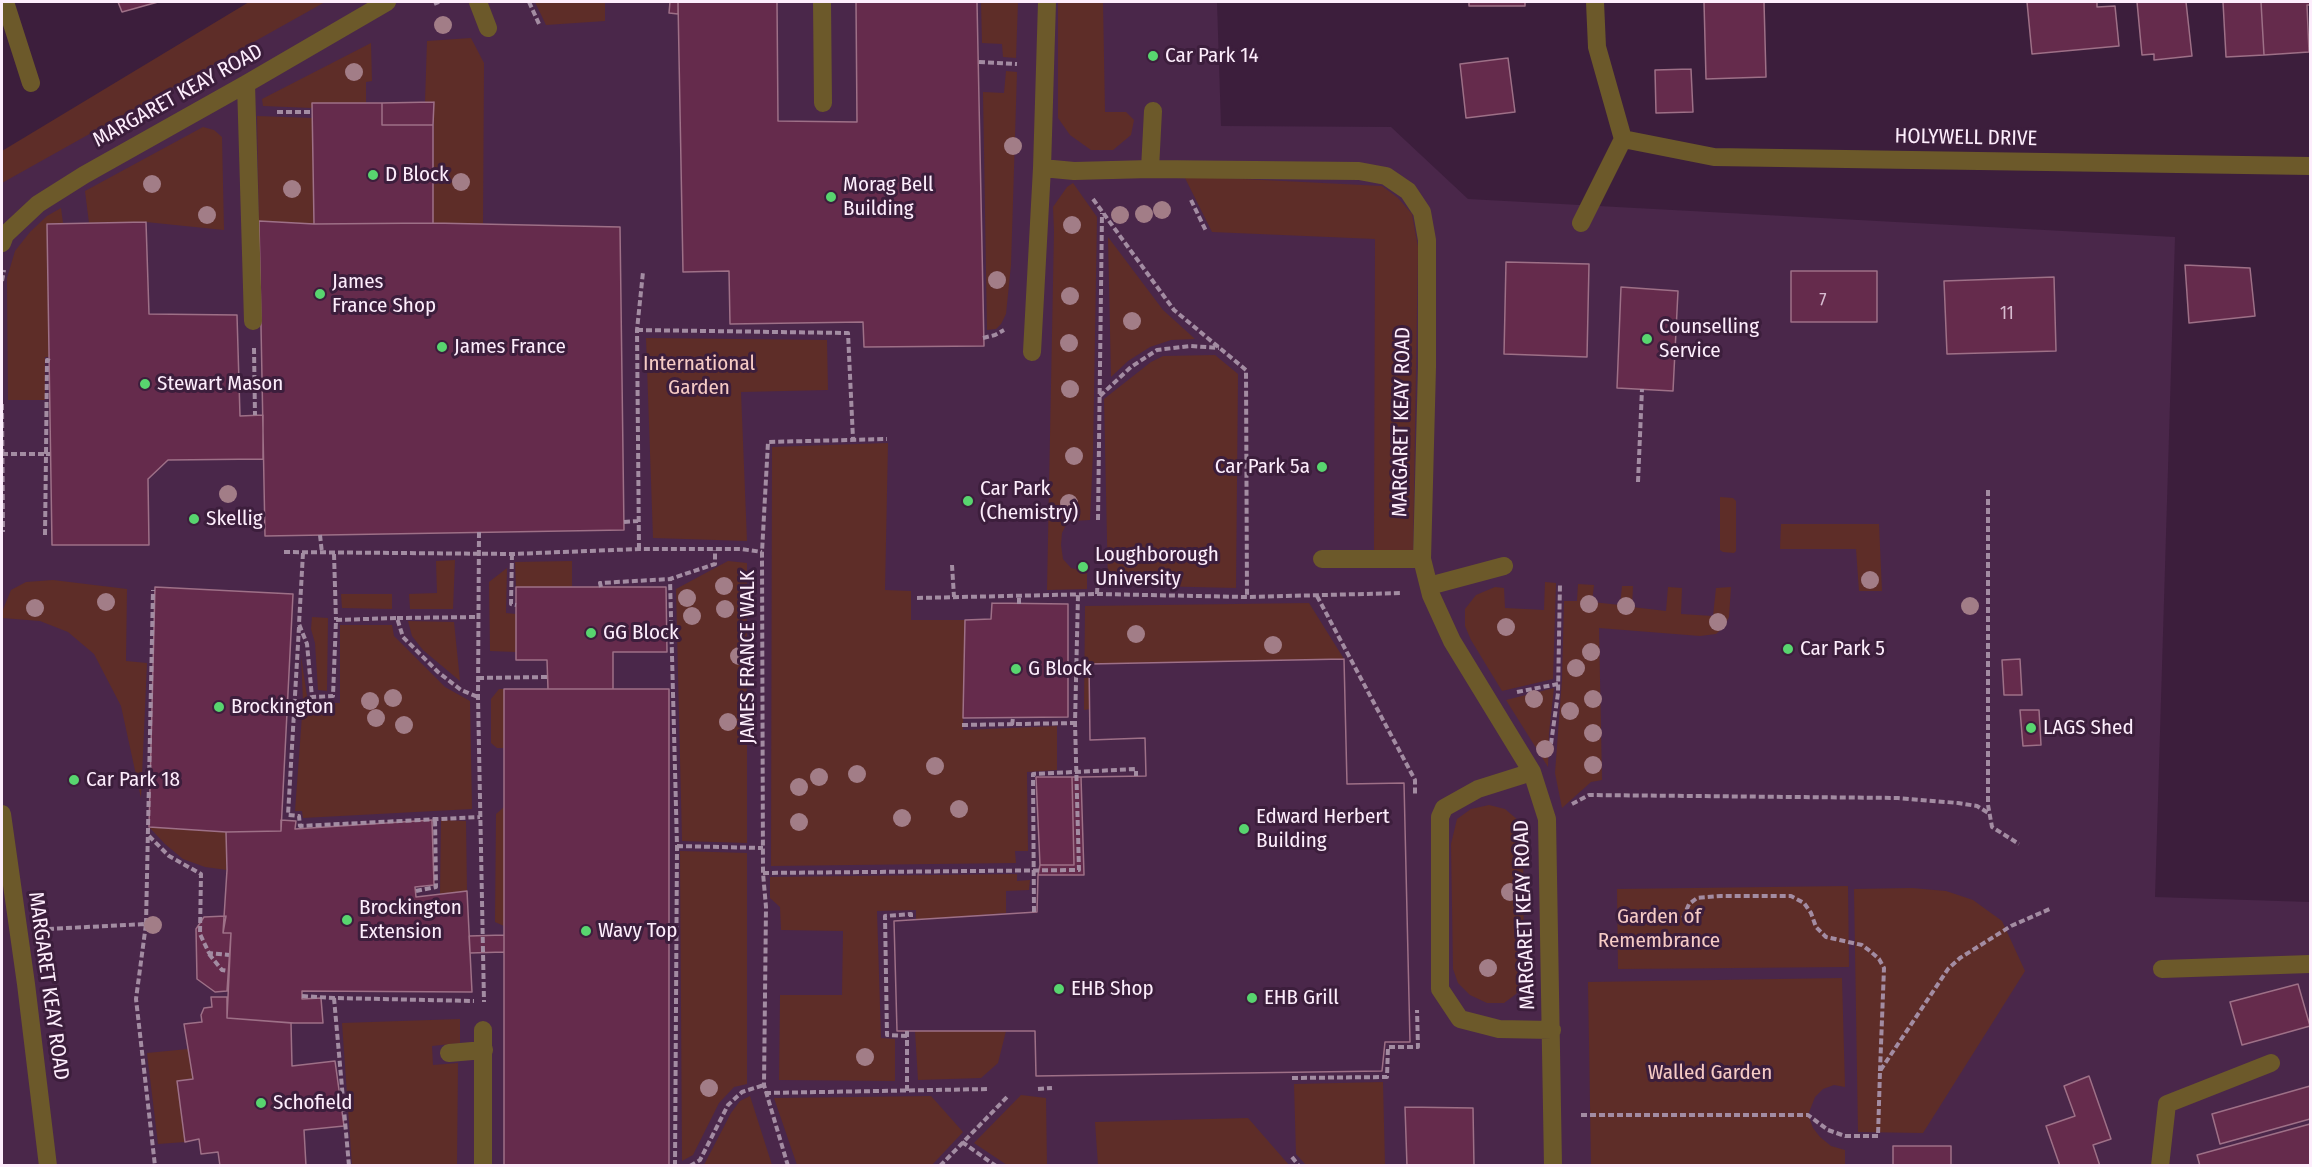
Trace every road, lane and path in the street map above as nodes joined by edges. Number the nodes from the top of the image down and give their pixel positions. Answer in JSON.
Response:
{"nodes":[{"id":1,"x":5,"y":2,"type":"edge"},
{"id":2,"x":387,"y":2,"type":"edge"},
{"id":3,"x":439,"y":2,"type":"edge"},
{"id":4,"x":478,"y":2,"type":"edge"},
{"id":5,"x":529,"y":2,"type":"edge"},
{"id":6,"x":822,"y":2,"type":"edge"},
{"id":7,"x":1047,"y":2,"type":"edge"},
{"id":8,"x":1595,"y":2,"type":"edge"},
{"id":9,"x":434,"y":4,"type":"dead end"},
{"id":10,"x":540,"y":26,"type":"dead end"},
{"id":11,"x":488,"y":28,"type":"dead end"},
{"id":12,"x":979,"y":62,"type":"dead end"},
{"id":13,"x":1023,"y":64,"type":"dead end"},
{"id":14,"x":31,"y":83,"type":"dead end"},
{"id":15,"x":246,"y":84,"type":"junction"},
{"id":16,"x":823,"y":103,"type":"dead end"},
{"id":17,"x":1153,"y":111,"type":"dead end"},
{"id":18,"x":1623,"y":139,"type":"junction"},
{"id":19,"x":2310,"y":166,"type":"edge"},
{"id":20,"x":1042,"y":168,"type":"junction"},
{"id":21,"x":1150,"y":169,"type":"junction"},
{"id":22,"x":1074,"y":171,"type":"junction"},
{"id":23,"x":1102,"y":212,"type":"junction"},
{"id":24,"x":1581,"y":223,"type":"dead end"},
{"id":25,"x":2,"y":243,"type":"edge"},
{"id":26,"x":642,"y":272,"type":"dead end"},
{"id":27,"x":253,"y":321,"type":"joint"},
{"id":28,"x":637,"y":330,"type":"junction"},
{"id":29,"x":1220,"y":348,"type":"junction"},
{"id":30,"x":1032,"y":352,"type":"dead end"},
{"id":31,"x":50,"y":361,"type":"dead end"},
{"id":32,"x":1642,"y":389,"type":"dead end"},
{"id":33,"x":1100,"y":397,"type":"junction"},
{"id":34,"x":2,"y":404,"type":"edge"},
{"id":35,"x":255,"y":415,"type":"dead end"},
{"id":36,"x":853,"y":439,"type":"junction"},
{"id":37,"x":887,"y":439,"type":"dead end"},
{"id":38,"x":2,"y":454,"type":"edge"},
{"id":39,"x":48,"y":454,"type":"junction"},
{"id":40,"x":1638,"y":482,"type":"dead end"},
{"id":41,"x":1988,"y":490,"type":"dead end"},
{"id":42,"x":1098,"y":520,"type":"dead end"},
{"id":43,"x":638,"y":521,"type":"junction"},
{"id":44,"x":624,"y":522,"type":"dead end"},
{"id":45,"x":3,"y":532,"type":"edge"},
{"id":46,"x":479,"y":532,"type":"dead end"},
{"id":47,"x":320,"y":534,"type":"dead end"},
{"id":48,"x":45,"y":535,"type":"dead end"},
{"id":49,"x":639,"y":549,"type":"junction"},
{"id":50,"x":715,"y":550,"type":"junction"},
{"id":51,"x":284,"y":552,"type":"dead end"},
{"id":52,"x":762,"y":552,"type":"junction"},
{"id":53,"x":303,"y":553,"type":"junction"},
{"id":54,"x":322,"y":553,"type":"junction"},
{"id":55,"x":479,"y":553,"type":"junction"},
{"id":56,"x":334,"y":554,"type":"junction"},
{"id":57,"x":512,"y":554,"type":"junction"},
{"id":58,"x":1322,"y":559,"type":"dead end"},
{"id":59,"x":1422,"y":560,"type":"junction"},
{"id":60,"x":952,"y":565,"type":"dead end"},
{"id":61,"x":1504,"y":566,"type":"dead end"},
{"id":62,"x":1098,"y":573,"type":"dead end"},
{"id":63,"x":670,"y":579,"type":"junction"},
{"id":64,"x":601,"y":587,"type":"dead end"},
{"id":65,"x":153,"y":590,"type":"dead end"},
{"id":66,"x":1430,"y":591,"type":"junction"},
{"id":67,"x":1097,"y":594,"type":"junction"},
{"id":68,"x":1078,"y":595,"type":"junction"},
{"id":69,"x":1019,"y":596,"type":"junction"},
{"id":70,"x":1317,"y":596,"type":"junction"},
{"id":71,"x":954,"y":597,"type":"junction"},
{"id":72,"x":1247,"y":597,"type":"junction"},
{"id":73,"x":917,"y":598,"type":"dead end"},
{"id":74,"x":1018,"y":604,"type":"dead end"},
{"id":75,"x":516,"y":605,"type":"dead end"},
{"id":76,"x":479,"y":617,"type":"junction"},
{"id":77,"x":397,"y":618,"type":"junction"},
{"id":78,"x":336,"y":620,"type":"junction"},
{"id":79,"x":299,"y":624,"type":"junction"},
{"id":80,"x":547,"y":677,"type":"dead end"},
{"id":81,"x":478,"y":678,"type":"junction"},
{"id":82,"x":1558,"y":684,"type":"dead end"},
{"id":83,"x":478,"y":698,"type":"junction"},
{"id":84,"x":1488,"y":703,"type":"junction"},
{"id":85,"x":1013,"y":718,"type":"dead end"},
{"id":86,"x":1075,"y":723,"type":"junction"},
{"id":87,"x":962,"y":725,"type":"dead end"},
{"id":88,"x":1012,"y":725,"type":"junction"},
{"id":89,"x":1076,"y":772,"type":"junction"},
{"id":90,"x":1532,"y":772,"type":"junction"},
{"id":91,"x":1136,"y":776,"type":"dead end"},
{"id":92,"x":1415,"y":803,"type":"dead end"},
{"id":93,"x":1567,"y":808,"type":"dead end"},
{"id":94,"x":2,"y":814,"type":"edge"},
{"id":95,"x":1990,"y":814,"type":"junction"},
{"id":96,"x":288,"y":815,"type":"junction"},
{"id":97,"x":480,"y":817,"type":"junction"},
{"id":98,"x":435,"y":818,"type":"junction"},
{"id":99,"x":288,"y":820,"type":"dead end"},
{"id":100,"x":148,"y":836,"type":"junction"},
{"id":101,"x":2019,"y":844,"type":"dead end"},
{"id":102,"x":677,"y":846,"type":"junction"},
{"id":103,"x":763,"y":848,"type":"junction"},
{"id":104,"x":1033,"y":871,"type":"junction"},
{"id":105,"x":763,"y":873,"type":"junction"},
{"id":106,"x":416,"y":891,"type":"dead end"},
{"id":107,"x":2052,"y":908,"type":"dead end"},
{"id":108,"x":1034,"y":912,"type":"dead end"},
{"id":109,"x":1683,"y":918,"type":"dead end"},
{"id":110,"x":911,"y":920,"type":"dead end"},
{"id":111,"x":146,"y":924,"type":"junction"},
{"id":112,"x":18,"y":931,"type":"junction"},
{"id":113,"x":209,"y":953,"type":"junction"},
{"id":114,"x":230,"y":955,"type":"dead end"},
{"id":115,"x":2310,"y":964,"type":"edge"},
{"id":116,"x":2162,"y":969,"type":"dead end"},
{"id":117,"x":228,"y":971,"type":"dead end"},
{"id":118,"x":302,"y":996,"type":"dead end"},
{"id":119,"x":334,"y":998,"type":"junction"},
{"id":120,"x":484,"y":1001,"type":"junction"},
{"id":121,"x":1417,"y":1001,"type":"dead end"},
{"id":122,"x":483,"y":1030,"type":"joint"},
{"id":123,"x":1552,"y":1030,"type":"junction"},
{"id":124,"x":484,"y":1050,"type":"junction"},
{"id":125,"x":449,"y":1053,"type":"dead end"},
{"id":126,"x":2271,"y":1063,"type":"dead end"},
{"id":127,"x":1880,"y":1071,"type":"junction"},
{"id":128,"x":1292,"y":1078,"type":"dead end"},
{"id":129,"x":764,"y":1085,"type":"junction"},
{"id":130,"x":1052,"y":1088,"type":"dead end"},
{"id":131,"x":990,"y":1089,"type":"dead end"},
{"id":132,"x":1038,"y":1089,"type":"dead end"},
{"id":133,"x":907,"y":1091,"type":"junction"},
{"id":134,"x":765,"y":1093,"type":"junction"},
{"id":135,"x":1009,"y":1095,"type":"dead end"},
{"id":136,"x":1579,"y":1115,"type":"dead end"},
{"id":137,"x":962,"y":1142,"type":"junction"},
{"id":138,"x":1292,"y":1157,"type":"dead end"},
{"id":139,"x":48,"y":1166,"type":"edge"},
{"id":140,"x":155,"y":1166,"type":"edge"},
{"id":141,"x":349,"y":1166,"type":"edge"},
{"id":142,"x":483,"y":1166,"type":"edge"},
{"id":143,"x":675,"y":1166,"type":"edge"},
{"id":144,"x":690,"y":1166,"type":"edge"},
{"id":145,"x":788,"y":1166,"type":"edge"},
{"id":146,"x":940,"y":1166,"type":"edge"},
{"id":147,"x":996,"y":1166,"type":"edge"},
{"id":148,"x":1299,"y":1166,"type":"edge"},
{"id":149,"x":1552,"y":1166,"type":"edge"},
{"id":150,"x":2160,"y":1166,"type":"edge"}],
"edges":[{"from":1,"to":14,"type":"street"},
{"from":2,"to":15,"type":"street","name":"MARGARET KEAY ROAD"},
{"from":3,"to":9,"type":"path"},
{"from":4,"to":11,"type":"street"},
{"from":5,"to":10,"type":"path"},
{"from":6,"to":16,"type":"street"},
{"from":7,"to":20,"type":"street"},
{"from":8,"to":18,"type":"street"},
{"from":12,"to":13,"type":"path"},
{"from":15,"to":25,"type":"street","name":"MARGARET KEAY ROAD"},
{"from":15,"to":27,"type":"street"},
{"from":17,"to":21,"type":"street"},
{"from":18,"to":19,"type":"street","name":"HOLYWELL DRIVE"},
{"from":18,"to":24,"type":"street"},
{"from":20,"to":22,"type":"street","name":"MARGARET KEAY ROAD"},
{"from":20,"to":30,"type":"street"},
{"from":21,"to":22,"type":"street","name":"MARGARET KEAY ROAD"},
{"from":21,"to":59,"type":"street","name":"MARGARET KEAY ROAD"},
{"from":22,"to":23,"type":"path"},
{"from":23,"to":29,"type":"path"},
{"from":23,"to":33,"type":"path"},
{"from":26,"to":28,"type":"path"},
{"from":27,"to":35,"type":"path"},
{"from":28,"to":36,"type":"path"},
{"from":28,"to":43,"type":"path"},
{"from":29,"to":33,"type":"path"},
{"from":29,"to":72,"type":"path"},
{"from":31,"to":39,"type":"path"},
{"from":32,"to":40,"type":"path"},
{"from":33,"to":42,"type":"path"},
{"from":34,"to":38,"type":"path"},
{"from":36,"to":37,"type":"path"},
{"from":36,"to":52,"type":"path"},
{"from":38,"to":39,"type":"path"},
{"from":38,"to":45,"type":"path"},
{"from":39,"to":48,"type":"path"},
{"from":41,"to":95,"type":"path"},
{"from":43,"to":44,"type":"path"},
{"from":43,"to":49,"type":"path"},
{"from":46,"to":55,"type":"path"},
{"from":47,"to":54,"type":"path"},
{"from":49,"to":50,"type":"path","name":"JAMES FRANCE WALK"},
{"from":49,"to":57,"type":"path","name":"JAMES FRANCE WALK"},
{"from":50,"to":52,"type":"path","name":"JAMES FRANCE WALK"},
{"from":50,"to":63,"type":"path"},
{"from":51,"to":53,"type":"path","name":"JAMES FRANCE WALK"},
{"from":52,"to":103,"type":"path","name":"JAMES FRANCE WALK"},
{"from":53,"to":54,"type":"path","name":"JAMES FRANCE WALK"},
{"from":53,"to":79,"type":"path"},
{"from":54,"to":56,"type":"path","name":"JAMES FRANCE WALK"},
{"from":55,"to":56,"type":"path","name":"JAMES FRANCE WALK"},
{"from":55,"to":57,"type":"path","name":"JAMES FRANCE WALK"},
{"from":55,"to":76,"type":"path"},
{"from":56,"to":78,"type":"path"},
{"from":57,"to":75,"type":"path"},
{"from":58,"to":59,"type":"street"},
{"from":59,"to":66,"type":"street","name":"MARGARET KEAY ROAD"},
{"from":60,"to":71,"type":"path"},
{"from":61,"to":66,"type":"street"},
{"from":62,"to":67,"type":"path"},
{"from":63,"to":64,"type":"path"},
{"from":63,"to":102,"type":"path"},
{"from":65,"to":100,"type":"path"},
{"from":66,"to":70,"type":"path"},
{"from":66,"to":84,"type":"street","name":"MARGARET KEAY ROAD"},
{"from":67,"to":68,"type":"path"},
{"from":67,"to":72,"type":"path"},
{"from":68,"to":69,"type":"path"},
{"from":68,"to":86,"type":"path"},
{"from":69,"to":71,"type":"path"},
{"from":69,"to":74,"type":"path"},
{"from":70,"to":72,"type":"path"},
{"from":70,"to":92,"type":"path"},
{"from":71,"to":73,"type":"path"},
{"from":76,"to":77,"type":"path"},
{"from":76,"to":81,"type":"path"},
{"from":77,"to":78,"type":"path"},
{"from":77,"to":83,"type":"path"},
{"from":78,"to":79,"type":"path"},
{"from":79,"to":96,"type":"path"},
{"from":80,"to":81,"type":"path"},
{"from":81,"to":83,"type":"path"},
{"from":82,"to":84,"type":"path"},
{"from":83,"to":97,"type":"path"},
{"from":84,"to":90,"type":"street","name":"MARGARET KEAY ROAD"},
{"from":85,"to":88,"type":"path"},
{"from":86,"to":88,"type":"path"},
{"from":86,"to":89,"type":"path"},
{"from":87,"to":88,"type":"path"},
{"from":89,"to":91,"type":"path"},
{"from":89,"to":104,"type":"path"},
{"from":89,"to":104,"type":"path"},
{"from":90,"to":123,"type":"street","name":"MARGARET KEAY ROAD"},
{"from":90,"to":123,"type":"street"},
{"from":93,"to":95,"type":"path"},
{"from":94,"to":112,"type":"street","name":"MARGARET KEAY ROAD"},
{"from":95,"to":101,"type":"path"},
{"from":96,"to":98,"type":"path"},
{"from":96,"to":99,"type":"path"},
{"from":97,"to":98,"type":"path"},
{"from":97,"to":120,"type":"path"},
{"from":98,"to":106,"type":"path"},
{"from":100,"to":111,"type":"path"},
{"from":100,"to":113,"type":"path"},
{"from":102,"to":103,"type":"path"},
{"from":102,"to":143,"type":"path"},
{"from":103,"to":105,"type":"path","name":"JAMES FRANCE WALK"},
{"from":104,"to":105,"type":"path"},
{"from":104,"to":108,"type":"path"},
{"from":105,"to":129,"type":"path","name":"JAMES FRANCE WALK"},
{"from":107,"to":127,"type":"path"},
{"from":109,"to":127,"type":"path"},
{"from":110,"to":133,"type":"path"},
{"from":111,"to":112,"type":"path"},
{"from":111,"to":140,"type":"path"},
{"from":112,"to":139,"type":"street","name":"MARGARET KEAY ROAD"},
{"from":113,"to":114,"type":"path"},
{"from":113,"to":117,"type":"path"},
{"from":115,"to":116,"type":"street"},
{"from":118,"to":119,"type":"path"},
{"from":119,"to":120,"type":"path"},
{"from":119,"to":141,"type":"path"},
{"from":120,"to":122,"type":"path"},
{"from":121,"to":128,"type":"path"},
{"from":122,"to":124,"type":"street"},
{"from":123,"to":149,"type":"street","name":"MARGARET KEAY ROAD"},
{"from":124,"to":125,"type":"street"},
{"from":124,"to":142,"type":"street"},
{"from":126,"to":150,"type":"street"},
{"from":127,"to":136,"type":"path"},
{"from":129,"to":134,"type":"path","name":"JAMES FRANCE WALK"},
{"from":129,"to":144,"type":"path"},
{"from":130,"to":132,"type":"path"},
{"from":131,"to":133,"type":"path"},
{"from":133,"to":134,"type":"path"},
{"from":134,"to":145,"type":"path","name":"JAMES FRANCE WALK"},
{"from":135,"to":137,"type":"path"},
{"from":137,"to":146,"type":"path"},
{"from":137,"to":147,"type":"path"},
{"from":138,"to":148,"type":"path"}]}
